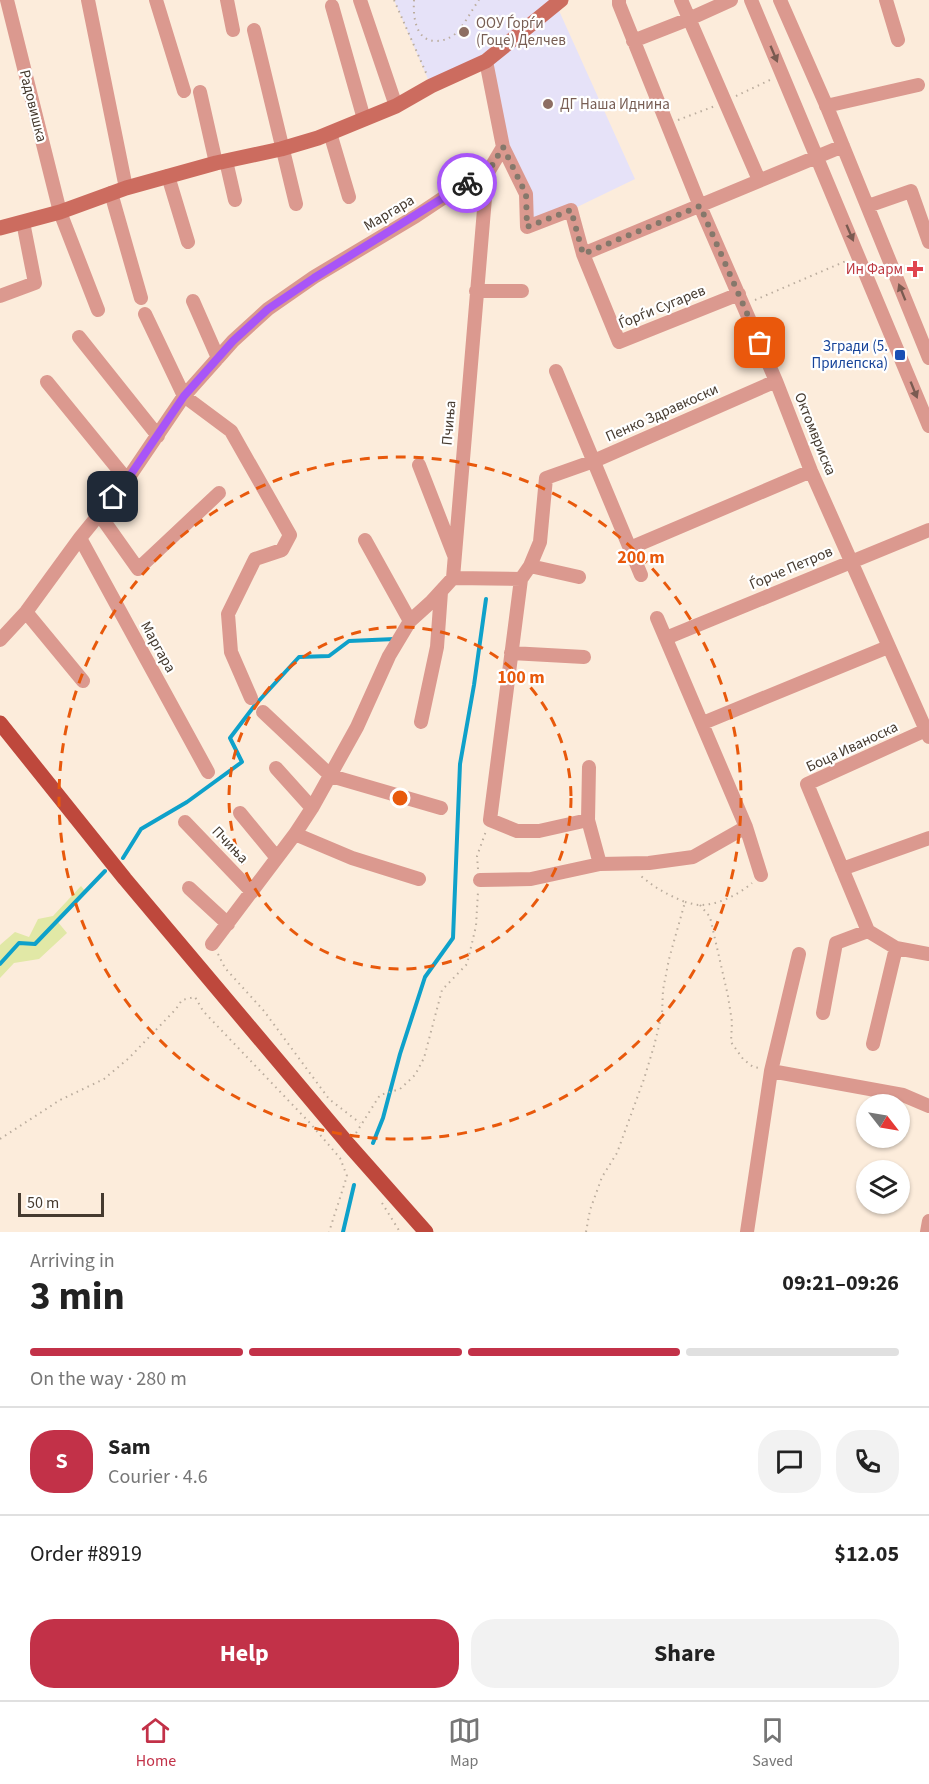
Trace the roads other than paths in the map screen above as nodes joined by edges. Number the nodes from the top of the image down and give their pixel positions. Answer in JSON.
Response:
{"nodes":[{"id":1,"x":7,"y":0,"type":"edge"},
{"id":2,"x":88,"y":0,"type":"edge"},
{"id":3,"x":156,"y":0,"type":"edge"},
{"id":4,"x":227,"y":0,"type":"edge"},
{"id":5,"x":360,"y":0,"type":"edge"},
{"id":6,"x":561,"y":0,"type":"edge"},
{"id":7,"x":681,"y":0,"type":"edge"},
{"id":8,"x":731,"y":0,"type":"edge"},
{"id":9,"x":751,"y":0,"type":"edge"},
{"id":10,"x":780,"y":0,"type":"edge"},
{"id":11,"x":886,"y":0,"type":"edge"},
{"id":12,"x":616,"y":1,"type":"edge"},
{"id":13,"x":332,"y":6,"type":"dead end"},
{"id":14,"x":689,"y":19,"type":"junction"},
{"id":15,"x":232,"y":30,"type":"dead end"},
{"id":16,"x":254,"y":30,"type":"dead end"},
{"id":17,"x":898,"y":40,"type":"dead end"},
{"id":18,"x":633,"y":41,"type":"junction"},
{"id":19,"x":486,"y":61,"type":"junction"},
{"id":20,"x":918,"y":85,"type":"dead end"},
{"id":21,"x":184,"y":91,"type":"dead end"},
{"id":22,"x":200,"y":92,"type":"dead end"},
{"id":23,"x":396,"y":106,"type":"junction"},
{"id":24,"x":826,"y":106,"type":"junction"},
{"id":25,"x":364,"y":119,"type":"junction"},
{"id":26,"x":330,"y":133,"type":"junction"},
{"id":27,"x":843,"y":146,"type":"junction"},
{"id":28,"x":503,"y":147,"type":"junction"},
{"id":29,"x":281,"y":148,"type":"junction"},
{"id":30,"x":817,"y":156,"type":"junction"},
{"id":31,"x":221,"y":162,"type":"junction"},
{"id":32,"x":487,"y":174,"type":"junction"},
{"id":33,"x":168,"y":176,"type":"junction"},
{"id":34,"x":759,"y":180,"type":"junction"},
{"id":35,"x":126,"y":188,"type":"junction"},
{"id":36,"x":111,"y":193,"type":"junction"},
{"id":37,"x":349,"y":197,"type":"dead end"},
{"id":38,"x":235,"y":200,"type":"dead end"},
{"id":39,"x":296,"y":204,"type":"dead end"},
{"id":40,"x":700,"y":206,"type":"junction"},
{"id":41,"x":868,"y":206,"type":"junction"},
{"id":42,"x":60,"y":212,"type":"junction"},
{"id":43,"x":22,"y":222,"type":"junction"},
{"id":44,"x":0,"y":228,"type":"edge"},
{"id":45,"x":188,"y":242,"type":"dead end"},
{"id":46,"x":929,"y":242,"type":"edge"},
{"id":47,"x":583,"y":254,"type":"junction"},
{"id":48,"x":476,"y":291,"type":"junction"},
{"id":49,"x":522,"y":291,"type":"dead end"},
{"id":50,"x":0,"y":296,"type":"edge"},
{"id":51,"x":141,"y":298,"type":"dead end"},
{"id":52,"x":741,"y":299,"type":"junction"},
{"id":53,"x":193,"y":301,"type":"dead end"},
{"id":54,"x":98,"y":310,"type":"dead end"},
{"id":55,"x":145,"y":314,"type":"dead end"},
{"id":56,"x":79,"y":337,"type":"dead end"},
{"id":57,"x":927,"y":349,"type":"edge"},
{"id":58,"x":900,"y":355,"type":"junction"},
{"id":59,"x":218,"y":358,"type":"junction"},
{"id":60,"x":556,"y":370,"type":"dead end"},
{"id":61,"x":776,"y":381,"type":"junction"},
{"id":62,"x":47,"y":382,"type":"dead end"},
{"id":63,"x":184,"y":396,"type":"junction"},
{"id":64,"x":929,"y":426,"type":"edge"},
{"id":65,"x":158,"y":436,"type":"junction"},
{"id":66,"x":594,"y":461,"type":"junction"},
{"id":67,"x":418,"y":465,"type":"dead end"},
{"id":68,"x":811,"y":471,"type":"junction"},
{"id":69,"x":127,"y":480,"type":"junction"},
{"id":70,"x":219,"y":493,"type":"dead end"},
{"id":71,"x":99,"y":514,"type":"junction"},
{"id":72,"x":929,"y":530,"type":"edge"},
{"id":73,"x":80,"y":538,"type":"junction"},
{"id":74,"x":365,"y":540,"type":"dead end"},
{"id":75,"x":630,"y":548,"type":"junction"},
{"id":76,"x":455,"y":558,"type":"junction"},
{"id":77,"x":852,"y":561,"type":"junction"},
{"id":78,"x":530,"y":566,"type":"junction"},
{"id":79,"x":641,"y":575,"type":"dead end"},
{"id":80,"x":579,"y":577,"type":"dead end"},
{"id":81,"x":453,"y":578,"type":"junction"},
{"id":82,"x":521,"y":579,"type":"junction"},
{"id":83,"x":441,"y":592,"type":"junction"},
{"id":84,"x":26,"y":612,"type":"junction"},
{"id":85,"x":657,"y":618,"type":"dead end"},
{"id":86,"x":410,"y":621,"type":"junction"},
{"id":87,"x":666,"y":638,"type":"junction"},
{"id":88,"x":0,"y":640,"type":"edge"},
{"id":89,"x":888,"y":647,"type":"junction"},
{"id":90,"x":511,"y":652,"type":"junction"},
{"id":91,"x":584,"y":657,"type":"dead end"},
{"id":92,"x":83,"y":681,"type":"dead end"},
{"id":93,"x":251,"y":698,"type":"dead end"},
{"id":94,"x":264,"y":712,"type":"dead end"},
{"id":95,"x":422,"y":722,"type":"dead end"},
{"id":96,"x":0,"y":723,"type":"edge"},
{"id":97,"x":703,"y":723,"type":"junction"},
{"id":98,"x":928,"y":733,"type":"edge"},
{"id":99,"x":589,"y":767,"type":"dead end"},
{"id":100,"x":276,"y":768,"type":"dead end"},
{"id":101,"x":208,"y":772,"type":"dead end"},
{"id":102,"x":331,"y":776,"type":"junction"},
{"id":103,"x":312,"y":808,"type":"junction"},
{"id":104,"x":441,"y":808,"type":"dead end"},
{"id":105,"x":240,"y":813,"type":"dead end"},
{"id":106,"x":588,"y":820,"type":"junction"},
{"id":107,"x":185,"y":822,"type":"dead end"},
{"id":108,"x":746,"y":827,"type":"junction"},
{"id":109,"x":295,"y":834,"type":"junction"},
{"id":110,"x":929,"y":838,"type":"edge"},
{"id":111,"x":277,"y":858,"type":"junction"},
{"id":112,"x":600,"y":864,"type":"junction"},
{"id":113,"x":842,"y":869,"type":"junction"},
{"id":114,"x":761,"y":875,"type":"road end"},
{"id":115,"x":419,"y":879,"type":"dead end"},
{"id":116,"x":480,"y":880,"type":"road end"},
{"id":117,"x":189,"y":888,"type":"dead end"},
{"id":118,"x":252,"y":892,"type":"junction"},
{"id":119,"x":228,"y":924,"type":"junction"},
{"id":120,"x":868,"y":931,"type":"junction"},
{"id":121,"x":212,"y":944,"type":"road end"},
{"id":122,"x":896,"y":948,"type":"junction"},
{"id":123,"x":799,"y":954,"type":"dead end"},
{"id":124,"x":929,"y":954,"type":"edge"},
{"id":125,"x":823,"y":1013,"type":"dead end"},
{"id":126,"x":873,"y":1044,"type":"dead end"},
{"id":127,"x":771,"y":1071,"type":"junction"},
{"id":128,"x":929,"y":1106,"type":"edge"},
{"id":129,"x":929,"y":1221,"type":"edge"},
{"id":130,"x":426,"y":1232,"type":"edge"},
{"id":131,"x":747,"y":1232,"type":"edge"},
{"id":132,"x":927,"y":1232,"type":"edge"}],
"edges":[{"from":1,"to":42,"type":"street","name":"Радовишка"},
{"from":2,"to":35,"type":"street"},
{"from":3,"to":21,"type":"street"},
{"from":4,"to":15,"type":"street"},
{"from":5,"to":23,"type":"street"},
{"from":6,"to":19,"type":"street"},
{"from":7,"to":14,"type":"street"},
{"from":8,"to":14,"type":"street"},
{"from":9,"to":30,"type":"street","one_way":true},
{"from":10,"to":24,"type":"street"},
{"from":11,"to":17,"type":"street"},
{"from":12,"to":18,"type":"street","name":"Октомвриска"},
{"from":13,"to":25,"type":"street"},
{"from":14,"to":18,"type":"street"},
{"from":14,"to":34,"type":"street"},
{"from":16,"to":29,"type":"street"},
{"from":18,"to":40,"type":"street","name":"Октомвриска"},
{"from":19,"to":23,"type":"street"},
{"from":19,"to":28,"type":"street"},
{"from":20,"to":24,"type":"street"},
{"from":22,"to":31,"type":"street"},
{"from":23,"to":25,"type":"street"},
{"from":24,"to":27,"type":"street"},
{"from":25,"to":26,"type":"street"},
{"from":26,"to":29,"type":"street"},
{"from":26,"to":37,"type":"street"},
{"from":27,"to":30,"type":"street"},
{"from":27,"to":41,"type":"street"},
{"from":28,"to":32,"type":"street"},
{"from":28,"to":47,"type":"street","name":"Ѓорѓи Сугарев"},
{"from":29,"to":31,"type":"street"},
{"from":29,"to":39,"type":"street"},
{"from":30,"to":34,"type":"street"},
{"from":30,"to":58,"type":"street","one_way":true},
{"from":31,"to":33,"type":"street"},
{"from":31,"to":38,"type":"street"},
{"from":32,"to":48,"type":"street","name":"Пчиња"},
{"from":32,"to":59,"type":"street","name":"Маргара"},
{"from":33,"to":35,"type":"street"},
{"from":33,"to":45,"type":"street"},
{"from":34,"to":40,"type":"street"},
{"from":35,"to":36,"type":"street"},
{"from":36,"to":42,"type":"street"},
{"from":36,"to":51,"type":"street"},
{"from":40,"to":47,"type":"street"},
{"from":40,"to":52,"type":"street","name":"Октомвриска"},
{"from":41,"to":46,"type":"street"},
{"from":57,"to":41,"type":"street","one_way":true},
{"from":42,"to":43,"type":"street"},
{"from":42,"to":54,"type":"street","name":"Радовишка"},
{"from":43,"to":44,"type":"street"},
{"from":43,"to":50,"type":"street"},
{"from":47,"to":52,"type":"street","name":"Ѓорѓи Сугарев"},
{"from":48,"to":49,"type":"street"},
{"from":48,"to":76,"type":"street","name":"Пчиња"},
{"from":52,"to":61,"type":"street","name":"Октомвриска"},
{"from":53,"to":59,"type":"street"},
{"from":55,"to":63,"type":"street"},
{"from":56,"to":65,"type":"street"},
{"from":57,"to":58,"type":"street"},
{"from":58,"to":64,"type":"street","one_way":true},
{"from":59,"to":63,"type":"street","name":"Маргара"},
{"from":60,"to":66,"type":"street","name":"Пенко Здравкоски"},
{"from":61,"to":66,"type":"street","name":"Пенко Здравкоски"},
{"from":61,"to":68,"type":"street","name":"Октомвриска"},
{"from":62,"to":69,"type":"street"},
{"from":63,"to":65,"type":"street","name":"Маргара"},
{"from":63,"to":93,"type":"street"},
{"from":65,"to":69,"type":"street","name":"Маргара"},
{"from":66,"to":75,"type":"street","name":"Пенко Здравкоски"},
{"from":66,"to":78,"type":"street"},
{"from":67,"to":76,"type":"street","name":"Пчиња"},
{"from":68,"to":75,"type":"street"},
{"from":68,"to":77,"type":"street","name":"Октомвриска"},
{"from":69,"to":71,"type":"street","name":"Маргара"},
{"from":70,"to":71,"type":"street"},
{"from":71,"to":73,"type":"street","name":"Маргара"},
{"from":72,"to":77,"type":"street","name":"Ѓорче Петров"},
{"from":73,"to":84,"type":"street","name":"Маргара"},
{"from":73,"to":101,"type":"street","name":"Маргара"},
{"from":74,"to":86,"type":"street"},
{"from":75,"to":79,"type":"street","name":"Пенко Здравкоски"},
{"from":76,"to":81,"type":"street","name":"Пчиња"},
{"from":77,"to":87,"type":"street","name":"Ѓорче Петров"},
{"from":77,"to":89,"type":"street","name":"Октомвриска"},
{"from":78,"to":80,"type":"street"},
{"from":78,"to":82,"type":"street"},
{"from":81,"to":82,"type":"street"},
{"from":81,"to":83,"type":"street","name":"Пчиња"},
{"from":82,"to":90,"type":"street"},
{"from":83,"to":86,"type":"street","name":"Пчиња"},
{"from":83,"to":95,"type":"street"},
{"from":84,"to":88,"type":"street","name":"Маргара"},
{"from":84,"to":92,"type":"street"},
{"from":85,"to":87,"type":"street"},
{"from":86,"to":102,"type":"street","name":"Пчиња"},
{"from":87,"to":97,"type":"street"},
{"from":89,"to":97,"type":"street"},
{"from":89,"to":98,"type":"street","name":"Октомвриска"},
{"from":90,"to":91,"type":"street"},
{"from":90,"to":106,"type":"street"},
{"from":94,"to":102,"type":"street"},
{"from":96,"to":130,"type":"main road"},
{"from":97,"to":108,"type":"street"},
{"from":98,"to":113,"type":"street","name":"Боца Иваноска"},
{"from":99,"to":106,"type":"street"},
{"from":100,"to":103,"type":"street"},
{"from":102,"to":103,"type":"street","name":"Пчиња"},
{"from":102,"to":104,"type":"street"},
{"from":103,"to":109,"type":"street","name":"Пчиња"},
{"from":105,"to":111,"type":"street","name":"Пчиња"},
{"from":106,"to":112,"type":"street"},
{"from":107,"to":118,"type":"street","name":"Пчиња"},
{"from":108,"to":112,"type":"street"},
{"from":108,"to":114,"type":"street"},
{"from":109,"to":111,"type":"street","name":"Пчиња"},
{"from":109,"to":115,"type":"street"},
{"from":110,"to":113,"type":"street"},
{"from":111,"to":118,"type":"street","name":"Пчиња"},
{"from":112,"to":116,"type":"street"},
{"from":113,"to":120,"type":"street","name":"Боца Иваноска"},
{"from":117,"to":119,"type":"street"},
{"from":118,"to":119,"type":"street","name":"Пчиња"},
{"from":119,"to":121,"type":"street","name":"Пчиња"},
{"from":120,"to":122,"type":"street"},
{"from":120,"to":125,"type":"street"},
{"from":122,"to":124,"type":"street"},
{"from":122,"to":126,"type":"street"},
{"from":123,"to":127,"type":"street"},
{"from":127,"to":128,"type":"street"},
{"from":127,"to":131,"type":"street"},
{"from":129,"to":132,"type":"street"}]}
